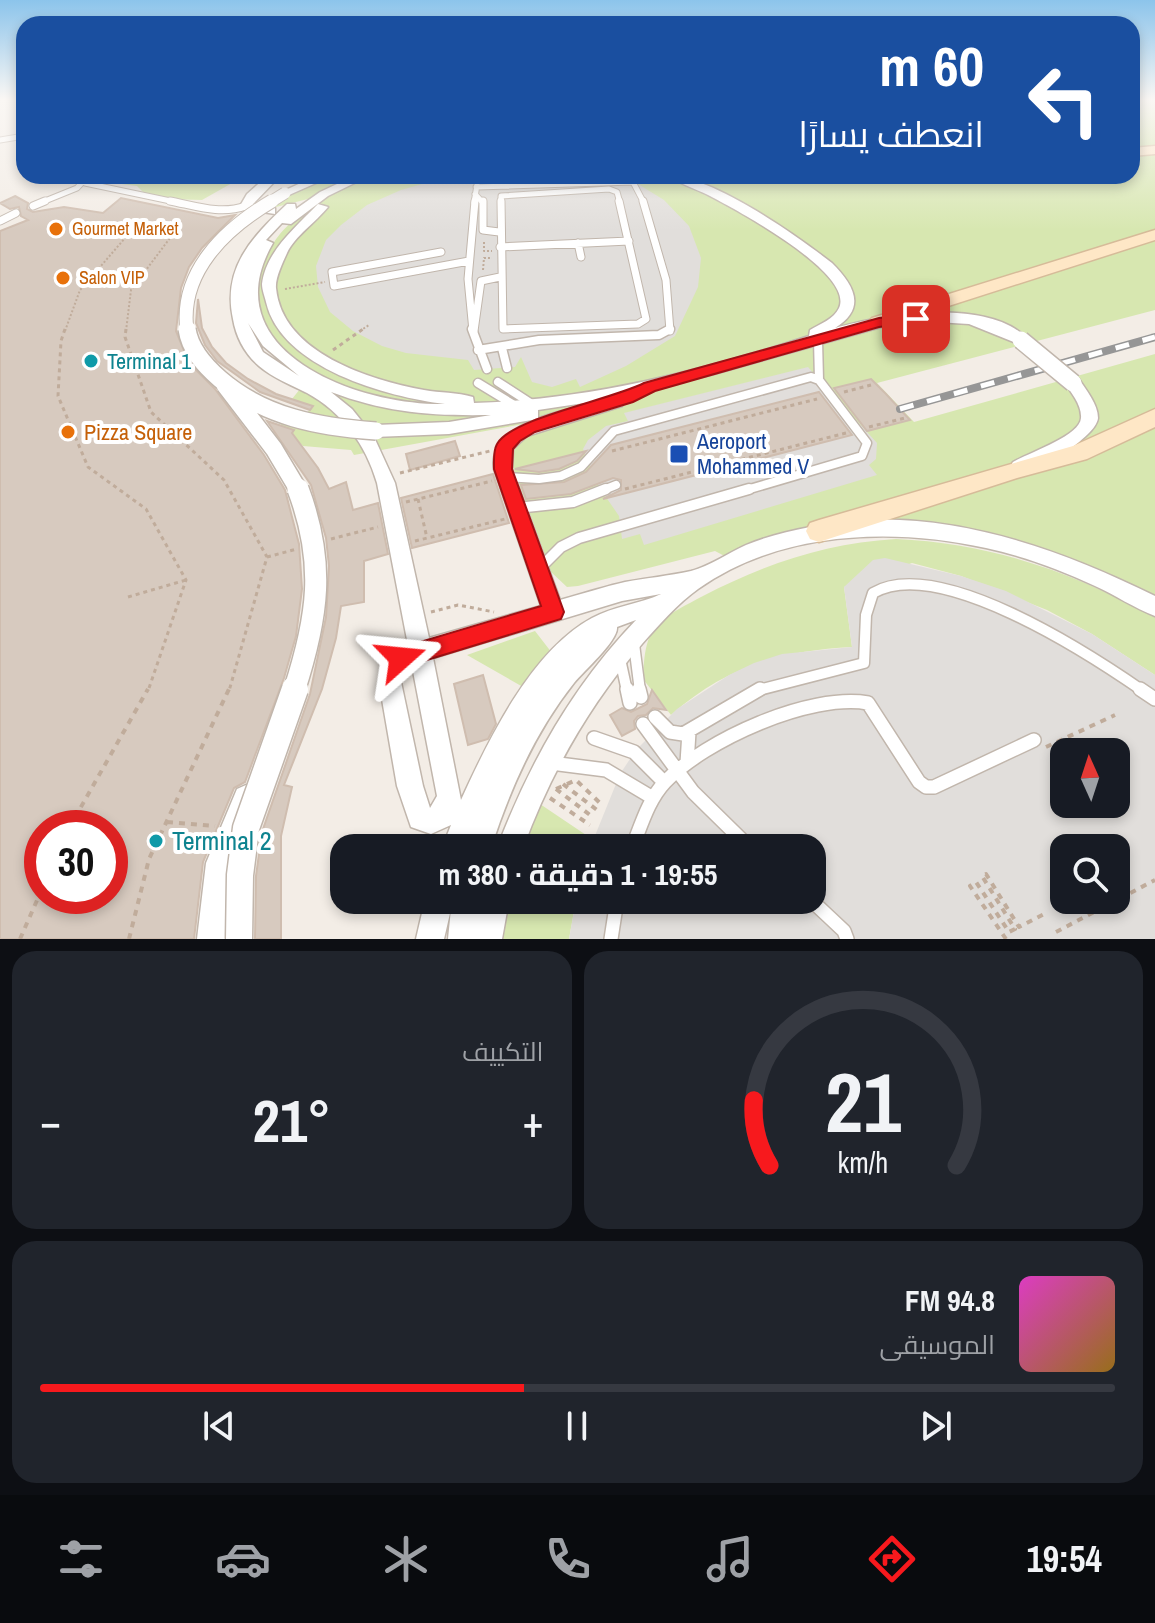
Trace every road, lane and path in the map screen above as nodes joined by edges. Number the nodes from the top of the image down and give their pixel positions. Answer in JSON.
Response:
{"nodes":[{"id":1,"x":76,"y":184,"type":"edge"},
{"id":2,"x":107,"y":184,"type":"edge"},
{"id":3,"x":267,"y":184,"type":"edge"},
{"id":4,"x":316,"y":184,"type":"edge"},
{"id":5,"x":342,"y":184,"type":"edge"},
{"id":6,"x":364,"y":184,"type":"edge"},
{"id":7,"x":479,"y":184,"type":"edge"},
{"id":8,"x":636,"y":184,"type":"edge"},
{"id":9,"x":694,"y":184,"type":"edge"},
{"id":10,"x":294,"y":202,"type":"junction"},
{"id":11,"x":33,"y":206,"type":"dead end"},
{"id":12,"x":246,"y":206,"type":"junction"},
{"id":13,"x":16,"y":213,"type":"dead end"},
{"id":14,"x":0,"y":221,"type":"edge"},
{"id":15,"x":499,"y":232,"type":"junction"},
{"id":16,"x":1155,"y":235,"type":"edge"},
{"id":17,"x":126,"y":237,"type":"dead end"},
{"id":18,"x":170,"y":238,"type":"dead end"},
{"id":19,"x":485,"y":239,"type":"dead end"},
{"id":20,"x":629,"y":241,"type":"junction"},
{"id":21,"x":578,"y":243,"type":"junction"},
{"id":22,"x":552,"y":244,"type":"junction"},
{"id":23,"x":500,"y":247,"type":"junction"},
{"id":24,"x":484,"y":251,"type":"dead end"},
{"id":25,"x":441,"y":252,"type":"dead end"},
{"id":26,"x":581,"y":257,"type":"dead end"},
{"id":27,"x":554,"y":258,"type":"dead end"},
{"id":28,"x":469,"y":261,"type":"junction"},
{"id":29,"x":386,"y":262,"type":"junction"},
{"id":30,"x":390,"y":275,"type":"junction"},
{"id":31,"x":500,"y":277,"type":"junction"},
{"id":32,"x":879,"y":322,"type":"junction"},
{"id":33,"x":369,"y":325,"type":"dead end"},
{"id":34,"x":474,"y":331,"type":"junction"},
{"id":35,"x":818,"y":340,"type":"junction"},
{"id":36,"x":502,"y":348,"type":"junction"},
{"id":37,"x":478,"y":350,"type":"junction"},
{"id":38,"x":780,"y":351,"type":"junction"},
{"id":39,"x":319,"y":360,"type":"junction"},
{"id":40,"x":502,"y":365,"type":"dead end"},
{"id":41,"x":483,"y":367,"type":"dead end"},
{"id":42,"x":819,"y":380,"type":"junction"},
{"id":43,"x":225,"y":385,"type":"junction"},
{"id":44,"x":871,"y":385,"type":"dead end"},
{"id":45,"x":316,"y":386,"type":"junction"},
{"id":46,"x":485,"y":386,"type":"dead end"},
{"id":47,"x":649,"y":387,"type":"junction"},
{"id":48,"x":507,"y":393,"type":"junction"},
{"id":49,"x":841,"y":393,"type":"dead end"},
{"id":50,"x":585,"y":397,"type":"junction"},
{"id":51,"x":826,"y":397,"type":"dead end"},
{"id":52,"x":1155,"y":417,"type":"edge"},
{"id":53,"x":905,"y":418,"type":"dead end"},
{"id":54,"x":504,"y":448,"type":"junction"},
{"id":55,"x":599,"y":454,"type":"dead end"},
{"id":56,"x":1017,"y":469,"type":"junction"},
{"id":57,"x":385,"y":477,"type":"junction"},
{"id":58,"x":504,"y":478,"type":"junction"},
{"id":59,"x":614,"y":488,"type":"joint"},
{"id":60,"x":418,"y":499,"type":"junction"},
{"id":61,"x":405,"y":502,"type":"dead end"},
{"id":62,"x":511,"y":513,"type":"junction"},
{"id":63,"x":819,"y":531,"type":"junction"},
{"id":64,"x":344,"y":536,"type":"joint"},
{"id":65,"x":427,"y":538,"type":"junction"},
{"id":66,"x":414,"y":541,"type":"dead end"},
{"id":67,"x":539,"y":569,"type":"junction"},
{"id":68,"x":695,"y":579,"type":"junction"},
{"id":69,"x":186,"y":580,"type":"junction"},
{"id":70,"x":128,"y":597,"type":"dead end"},
{"id":71,"x":665,"y":605,"type":"junction"},
{"id":72,"x":1155,"y":606,"type":"edge"},
{"id":73,"x":554,"y":612,"type":"junction"},
{"id":74,"x":503,"y":613,"type":"dead end"},
{"id":75,"x":414,"y":622,"type":"junction"},
{"id":76,"x":627,"y":644,"type":"junction"},
{"id":77,"x":420,"y":651,"type":"junction"},
{"id":78,"x":1155,"y":699,"type":"edge"},
{"id":79,"x":689,"y":732,"type":"junction"},
{"id":80,"x":594,"y":738,"type":"dead end"},
{"id":81,"x":1034,"y":740,"type":"dead end"},
{"id":82,"x":544,"y":762,"type":"junction"},
{"id":83,"x":267,"y":765,"type":"junction"},
{"id":84,"x":681,"y":767,"type":"junction"},
{"id":85,"x":664,"y":782,"type":"junction"},
{"id":86,"x":563,"y":784,"type":"junction"},
{"id":87,"x":556,"y":789,"type":"junction"},
{"id":88,"x":653,"y":798,"type":"junction"},
{"id":89,"x":600,"y":803,"type":"dead end"},
{"id":90,"x":79,"y":810,"type":"edge"},
{"id":91,"x":597,"y":810,"type":"dead end"},
{"id":92,"x":594,"y":818,"type":"dead end"},
{"id":93,"x":167,"y":822,"type":"junction"},
{"id":94,"x":590,"y":825,"type":"dead end"},
{"id":95,"x":231,"y":828,"type":"junction"},
{"id":96,"x":461,"y":834,"type":"edge"},
{"id":97,"x":483,"y":834,"type":"edge"},
{"id":98,"x":516,"y":834,"type":"edge"},
{"id":99,"x":638,"y":834,"type":"edge"},
{"id":100,"x":738,"y":834,"type":"edge"},
{"id":101,"x":1155,"y":880,"type":"edge"},
{"id":102,"x":31,"y":914,"type":"edge"},
{"id":103,"x":436,"y":914,"type":"edge"},
{"id":104,"x":465,"y":914,"type":"edge"},
{"id":105,"x":492,"y":914,"type":"edge"},
{"id":106,"x":615,"y":914,"type":"edge"},
{"id":107,"x":826,"y":914,"type":"edge"},
{"id":108,"x":1044,"y":914,"type":"dead end"},
{"id":109,"x":1056,"y":932,"type":"dead end"},
{"id":110,"x":20,"y":939,"type":"edge"},
{"id":111,"x":129,"y":939,"type":"edge"},
{"id":112,"x":211,"y":939,"type":"edge"},
{"id":113,"x":239,"y":939,"type":"edge"},
{"id":114,"x":430,"y":939,"type":"edge"},
{"id":115,"x":462,"y":939,"type":"edge"},
{"id":116,"x":488,"y":939,"type":"edge"},
{"id":117,"x":611,"y":939,"type":"edge"},
{"id":118,"x":847,"y":939,"type":"edge"},
{"id":119,"x":1006,"y":939,"type":"edge"}],
"edges":[{"from":1,"to":11,"type":"lane"},
{"from":2,"to":12,"type":"lane"},
{"from":3,"to":12,"type":"street"},
{"from":4,"to":10,"type":"street"},
{"from":5,"to":10,"type":"street"},
{"from":6,"to":39,"type":"street"},
{"from":7,"to":15,"type":"lane"},
{"from":7,"to":28,"type":"lane"},
{"from":8,"to":36,"type":"lane"},
{"from":9,"to":38,"type":"street"},
{"from":10,"to":12,"type":"street"},
{"from":10,"to":43,"type":"street","bridge":true},
{"from":10,"to":45,"type":"street"},
{"from":13,"to":14,"type":"lane"},
{"from":15,"to":20,"type":"lane"},
{"from":15,"to":23,"type":"lane"},
{"from":16,"to":32,"type":"main road"},
{"from":17,"to":69,"type":"path"},
{"from":18,"to":93,"type":"path"},
{"from":19,"to":24,"type":"path"},
{"from":20,"to":21,"type":"lane"},
{"from":20,"to":31,"type":"lane"},
{"from":21,"to":22,"type":"lane"},
{"from":21,"to":26,"type":"lane"},
{"from":22,"to":23,"type":"lane"},
{"from":22,"to":27,"type":"lane"},
{"from":23,"to":31,"type":"lane"},
{"from":25,"to":29,"type":"lane"},
{"from":28,"to":30,"type":"lane"},
{"from":28,"to":34,"type":"lane"},
{"from":29,"to":30,"type":"lane"},
{"from":29,"to":30,"type":"lane"},
{"from":31,"to":34,"type":"lane"},
{"from":32,"to":35,"type":"street"},
{"from":32,"to":56,"type":"street","bridge":true},
{"from":33,"to":39,"type":"path"},
{"from":34,"to":37,"type":"lane"},
{"from":35,"to":38,"type":"street"},
{"from":35,"to":42,"type":"lane"},
{"from":36,"to":37,"type":"lane"},
{"from":36,"to":40,"type":"lane"},
{"from":37,"to":41,"type":"lane"},
{"from":38,"to":47,"type":"street"},
{"from":39,"to":48,"type":"street"},
{"from":42,"to":58,"type":"lane"},
{"from":42,"to":67,"type":"lane"},
{"from":43,"to":50,"type":"street","bridge":true},
{"from":43,"to":83,"type":"street","bridge":true},
{"from":44,"to":49,"type":"path"},
{"from":45,"to":48,"type":"street"},
{"from":45,"to":57,"type":"street"},
{"from":46,"to":48,"type":"lane"},
{"from":47,"to":50,"type":"street"},
{"from":47,"to":54,"type":"street"},
{"from":48,"to":50,"type":"street"},
{"from":51,"to":55,"type":"path"},
{"from":52,"to":56,"type":"main road"},
{"from":53,"to":59,"type":"path"},
{"from":54,"to":57,"type":"path"},
{"from":54,"to":58,"type":"street"},
{"from":56,"to":63,"type":"main road"},
{"from":57,"to":75,"type":"street"},
{"from":58,"to":60,"type":"path"},
{"from":58,"to":62,"type":"street"},
{"from":59,"to":62,"type":"lane"},
{"from":60,"to":61,"type":"path"},
{"from":60,"to":65,"type":"path"},
{"from":62,"to":65,"type":"path"},
{"from":62,"to":67,"type":"street"},
{"from":63,"to":68,"type":"street"},
{"from":63,"to":72,"type":"street"},
{"from":64,"to":64,"type":"path"},
{"from":65,"to":66,"type":"path"},
{"from":67,"to":73,"type":"street"},
{"from":68,"to":71,"type":"street"},
{"from":68,"to":73,"type":"street"},
{"from":69,"to":70,"type":"path"},
{"from":69,"to":90,"type":"path"},
{"from":71,"to":76,"type":"street"},
{"from":71,"to":96,"type":"street"},
{"from":71,"to":97,"type":"street"},
{"from":73,"to":77,"type":"street"},
{"from":74,"to":75,"type":"path"},
{"from":75,"to":77,"type":"street"},
{"from":76,"to":76,"type":"lane"},
{"from":76,"to":82,"type":"street"},
{"from":77,"to":77,"type":"street"},
{"from":78,"to":79,"type":"lane"},
{"from":79,"to":84,"type":"lane"},
{"from":79,"to":84,"type":"lane"},
{"from":80,"to":85,"type":"lane"},
{"from":81,"to":84,"type":"lane"},
{"from":82,"to":88,"type":"lane"},
{"from":82,"to":98,"type":"street"},
{"from":83,"to":95,"type":"street","bridge":true},
{"from":83,"to":113,"type":"street","bridge":true},
{"from":84,"to":85,"type":"lane"},
{"from":84,"to":100,"type":"lane"},
{"from":85,"to":88,"type":"lane"},
{"from":86,"to":87,"type":"path"},
{"from":86,"to":89,"type":"path"},
{"from":86,"to":91,"type":"path"},
{"from":87,"to":92,"type":"path"},
{"from":87,"to":94,"type":"path"},
{"from":88,"to":99,"type":"lane"},
{"from":93,"to":95,"type":"path"},
{"from":93,"to":111,"type":"path"},
{"from":95,"to":112,"type":"street"},
{"from":101,"to":109,"type":"path"},
{"from":102,"to":110,"type":"path"},
{"from":103,"to":114,"type":"street"},
{"from":104,"to":115,"type":"street"},
{"from":105,"to":116,"type":"street"},
{"from":106,"to":117,"type":"lane"},
{"from":107,"to":118,"type":"lane"},
{"from":108,"to":119,"type":"path"}]}
